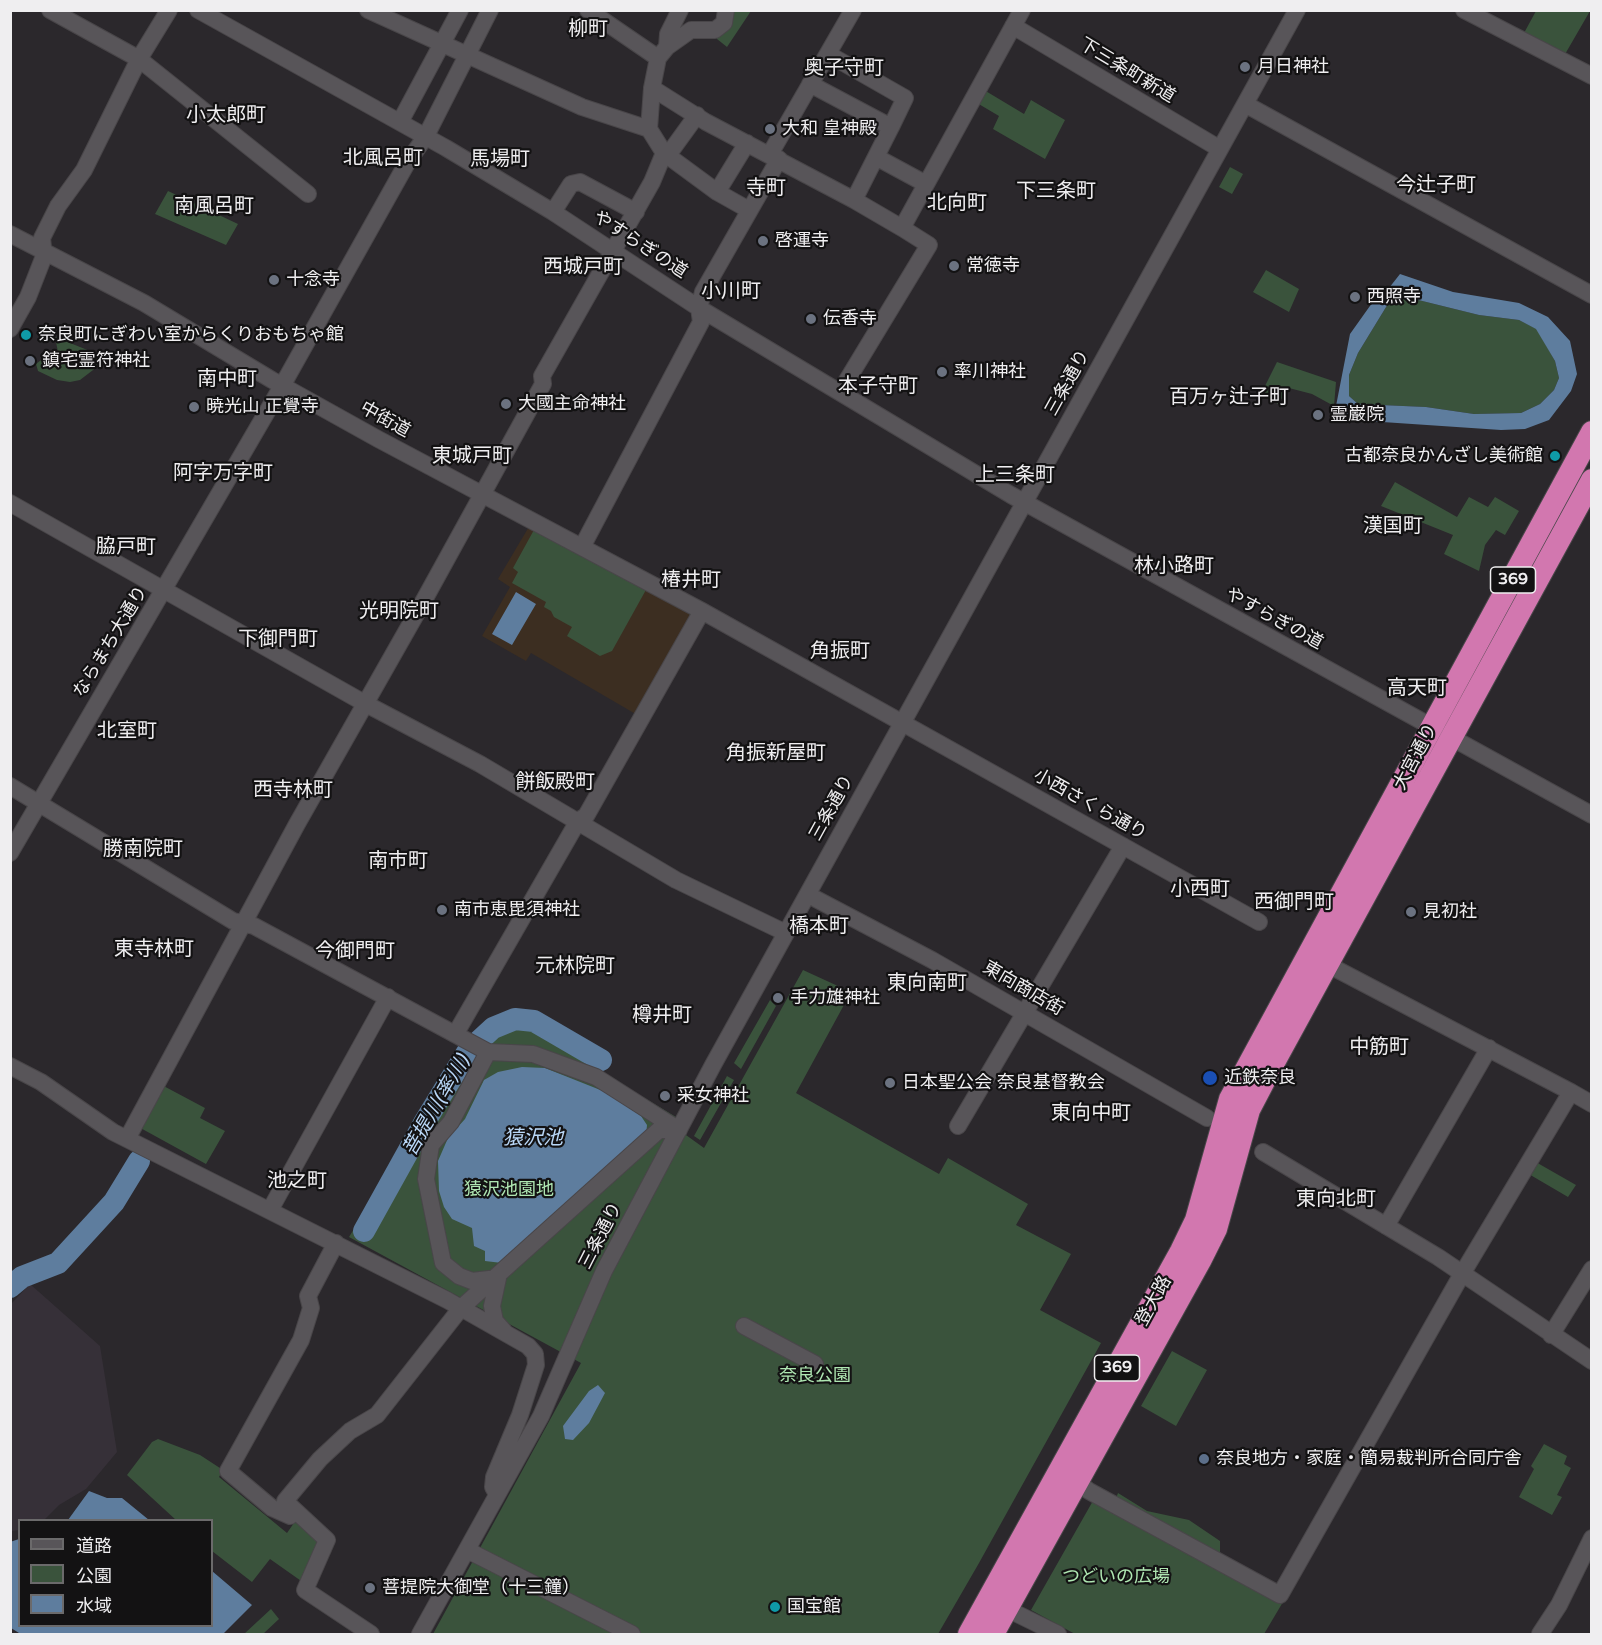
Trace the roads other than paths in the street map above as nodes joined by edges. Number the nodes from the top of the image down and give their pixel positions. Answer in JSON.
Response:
{"nodes":[{"id":1,"x":50,"y":10,"type":"edge"},
{"id":2,"x":169,"y":10,"type":"edge"},
{"id":3,"x":198,"y":10,"type":"edge"},
{"id":4,"x":368,"y":10,"type":"edge"},
{"id":5,"x":460,"y":10,"type":"edge"},
{"id":6,"x":490,"y":10,"type":"edge"},
{"id":7,"x":588,"y":10,"type":"edge"},
{"id":8,"x":680,"y":10,"type":"edge"},
{"id":9,"x":726,"y":10,"type":"edge"},
{"id":10,"x":853,"y":10,"type":"edge"},
{"id":11,"x":1022,"y":10,"type":"edge"},
{"id":12,"x":1297,"y":10,"type":"edge"},
{"id":13,"x":1464,"y":10,"type":"edge"},
{"id":14,"x":615,"y":18,"type":"edge"},
{"id":15,"x":1013,"y":26,"type":"junction"},
{"id":16,"x":442,"y":44,"type":"junction"},
{"id":17,"x":662,"y":53,"type":"junction"},
{"id":18,"x":828,"y":54,"type":"junction"},
{"id":19,"x":468,"y":55,"type":"junction"},
{"id":20,"x":139,"y":59,"type":"junction"},
{"id":21,"x":1592,"y":76,"type":"edge"},
{"id":22,"x":810,"y":84,"type":"junction"},
{"id":23,"x":652,"y":88,"type":"junction"},
{"id":24,"x":1245,"y":104,"type":"junction"},
{"id":25,"x":697,"y":115,"type":"junction"},
{"id":26,"x":400,"y":122,"type":"junction"},
{"id":27,"x":891,"y":126,"type":"junction"},
{"id":28,"x":649,"y":129,"type":"junction"},
{"id":29,"x":426,"y":136,"type":"junction"},
{"id":30,"x":747,"y":143,"type":"junction"},
{"id":31,"x":1220,"y":149,"type":"junction"},
{"id":32,"x":666,"y":154,"type":"junction"},
{"id":33,"x":774,"y":156,"type":"junction"},
{"id":34,"x":876,"y":157,"type":"junction"},
{"id":35,"x":926,"y":184,"type":"junction"},
{"id":36,"x":717,"y":192,"type":"junction"},
{"id":37,"x":308,"y":194,"type":"dead end"},
{"id":38,"x":854,"y":200,"type":"junction"},
{"id":39,"x":749,"y":210,"type":"junction"},
{"id":40,"x":553,"y":212,"type":"junction"},
{"id":41,"x":636,"y":212,"type":"junction"},
{"id":42,"x":902,"y":228,"type":"junction"},
{"id":43,"x":10,"y":234,"type":"edge"},
{"id":44,"x":44,"y":251,"type":"junction"},
{"id":45,"x":614,"y":251,"type":"junction"},
{"id":46,"x":1592,"y":295,"type":"edge"},
{"id":47,"x":699,"y":308,"type":"junction"},
{"id":48,"x":10,"y":329,"type":"edge"},
{"id":49,"x":282,"y":386,"type":"junction"},
{"id":50,"x":840,"y":392,"type":"junction"},
{"id":51,"x":1592,"y":432,"type":"edge"},
{"id":52,"x":1592,"y":480,"type":"edge"},
{"id":53,"x":481,"y":494,"type":"junction"},
{"id":54,"x":1023,"y":502,"type":"junction"},
{"id":55,"x":10,"y":503,"type":"edge"},
{"id":56,"x":582,"y":548,"type":"junction"},
{"id":57,"x":165,"y":588,"type":"junction"},
{"id":58,"x":702,"y":611,"type":"junction"},
{"id":59,"x":366,"y":704,"type":"junction"},
{"id":60,"x":902,"y":723,"type":"junction"},
{"id":61,"x":1432,"y":728,"type":"junction"},
{"id":62,"x":1452,"y":739,"type":"junction"},
{"id":63,"x":10,"y":786,"type":"edge"},
{"id":64,"x":39,"y":803,"type":"junction"},
{"id":65,"x":1592,"y":815,"type":"edge"},
{"id":66,"x":578,"y":821,"type":"junction"},
{"id":67,"x":1123,"y":846,"type":"junction"},
{"id":68,"x":10,"y":853,"type":"edge"},
{"id":69,"x":816,"y":899,"type":"dead end"},
{"id":70,"x":1259,"y":922,"type":"dead end"},
{"id":71,"x":243,"y":924,"type":"junction"},
{"id":72,"x":786,"y":933,"type":"junction"},
{"id":73,"x":1318,"y":960,"type":"junction"},
{"id":74,"x":388,"y":997,"type":"junction"},
{"id":75,"x":1026,"y":1013,"type":"junction"},
{"id":76,"x":462,"y":1037,"type":"junction"},
{"id":77,"x":1489,"y":1048,"type":"junction"},
{"id":78,"x":486,"y":1052,"type":"junction"},
{"id":79,"x":10,"y":1066,"type":"edge"},
{"id":80,"x":1571,"y":1092,"type":"junction"},
{"id":81,"x":1592,"y":1104,"type":"edge"},
{"id":82,"x":1207,"y":1118,"type":"dead end"},
{"id":83,"x":958,"y":1126,"type":"dead end"},
{"id":84,"x":679,"y":1130,"type":"junction"},
{"id":85,"x":127,"y":1139,"type":"junction"},
{"id":86,"x":1263,"y":1152,"type":"dead end"},
{"id":87,"x":270,"y":1210,"type":"junction"},
{"id":88,"x":1386,"y":1226,"type":"junction"},
{"id":89,"x":336,"y":1243,"type":"junction"},
{"id":90,"x":443,"y":1263,"type":"junction"},
{"id":91,"x":1592,"y":1269,"type":"edge"},
{"id":92,"x":1462,"y":1274,"type":"junction"},
{"id":93,"x":498,"y":1278,"type":"junction"},
{"id":94,"x":454,"y":1304,"type":"junction"},
{"id":95,"x":744,"y":1326,"type":"dead end"},
{"id":96,"x":505,"y":1333,"type":"junction"},
{"id":97,"x":1551,"y":1335,"type":"junction"},
{"id":98,"x":1592,"y":1361,"type":"edge"},
{"id":99,"x":815,"y":1364,"type":"dead end"},
{"id":100,"x":1070,"y":1474,"type":"junction"},
{"id":101,"x":497,"y":1495,"type":"junction"},
{"id":102,"x":296,"y":1512,"type":"junction"},
{"id":103,"x":1592,"y":1538,"type":"edge"},
{"id":104,"x":467,"y":1550,"type":"junction"},
{"id":105,"x":998,"y":1604,"type":"junction"},
{"id":106,"x":371,"y":1635,"type":"edge"},
{"id":107,"x":420,"y":1635,"type":"edge"},
{"id":108,"x":632,"y":1635,"type":"edge"},
{"id":109,"x":969,"y":1635,"type":"edge"},
{"id":110,"x":993,"y":1635,"type":"edge"},
{"id":111,"x":1058,"y":1635,"type":"edge"},
{"id":112,"x":1540,"y":1635,"type":"edge"}],
"edges":[{"from":1,"to":20,"type":"street"},
{"from":2,"to":20,"type":"street"},
{"from":3,"to":26,"type":"street","name":"やすらぎの道"},
{"from":4,"to":16,"type":"street"},
{"from":5,"to":16,"type":"street"},
{"from":6,"to":19,"type":"street","name":"ならまち大通り"},
{"from":7,"to":14,"type":"street"},
{"from":8,"to":17,"type":"street"},
{"from":9,"to":17,"type":"street"},
{"from":10,"to":18,"type":"street"},
{"from":11,"to":15,"type":"street"},
{"from":12,"to":24,"type":"street","name":"三条通り"},
{"from":13,"to":21,"type":"street"},
{"from":14,"to":17,"type":"street"},
{"from":15,"to":31,"type":"street","name":"下三条町新道"},
{"from":15,"to":35,"type":"street"},
{"from":16,"to":19,"type":"street"},
{"from":16,"to":26,"type":"street"},
{"from":17,"to":23,"type":"street"},
{"from":18,"to":22,"type":"street"},
{"from":18,"to":27,"type":"street"},
{"from":19,"to":28,"type":"street"},
{"from":19,"to":29,"type":"street","name":"ならまち大通り"},
{"from":20,"to":37,"type":"street"},
{"from":20,"to":44,"type":"street"},
{"from":22,"to":27,"type":"street"},
{"from":22,"to":33,"type":"street"},
{"from":23,"to":25,"type":"street"},
{"from":23,"to":28,"type":"street"},
{"from":24,"to":31,"type":"street","name":"三条通り"},
{"from":24,"to":46,"type":"street"},
{"from":25,"to":30,"type":"street"},
{"from":25,"to":32,"type":"street"},
{"from":26,"to":29,"type":"street","name":"やすらぎの道"},
{"from":27,"to":34,"type":"street"},
{"from":28,"to":32,"type":"street"},
{"from":29,"to":40,"type":"street","name":"やすらぎの道"},
{"from":29,"to":49,"type":"street","name":"ならまち大通り"},
{"from":30,"to":33,"type":"street"},
{"from":30,"to":36,"type":"street"},
{"from":31,"to":54,"type":"street","name":"三条通り"},
{"from":32,"to":36,"type":"street"},
{"from":32,"to":41,"type":"street"},
{"from":33,"to":38,"type":"street"},
{"from":33,"to":39,"type":"street"},
{"from":34,"to":35,"type":"street"},
{"from":34,"to":38,"type":"street"},
{"from":35,"to":42,"type":"street"},
{"from":36,"to":39,"type":"street"},
{"from":38,"to":42,"type":"street"},
{"from":39,"to":47,"type":"street"},
{"from":40,"to":41,"type":"street"},
{"from":40,"to":45,"type":"street","name":"やすらぎの道"},
{"from":41,"to":45,"type":"street"},
{"from":42,"to":50,"type":"street"},
{"from":43,"to":44,"type":"street","name":"中街道"},
{"from":44,"to":48,"type":"street"},
{"from":44,"to":49,"type":"street","name":"中街道"},
{"from":45,"to":47,"type":"street","name":"やすらぎの道"},
{"from":45,"to":53,"type":"street"},
{"from":47,"to":50,"type":"street","name":"やすらぎの道"},
{"from":47,"to":56,"type":"street"},
{"from":49,"to":53,"type":"street","name":"中街道"},
{"from":49,"to":57,"type":"street","name":"ならまち大通り"},
{"from":50,"to":54,"type":"street","name":"やすらぎの道"},
{"from":51,"to":61,"type":"highway","name":"大宮通り","number":"369"},
{"from":52,"to":62,"type":"highway","name":"大宮通り","number":"369"},
{"from":53,"to":56,"type":"street","name":"中街道"},
{"from":53,"to":59,"type":"street"},
{"from":54,"to":60,"type":"street","name":"三条通り"},
{"from":54,"to":61,"type":"street","name":"やすらぎの道"},
{"from":55,"to":57,"type":"street"},
{"from":56,"to":58,"type":"street","name":"中街道"},
{"from":57,"to":59,"type":"street"},
{"from":57,"to":64,"type":"street","name":"ならまち大通り"},
{"from":58,"to":60,"type":"street","name":"中街道"},
{"from":58,"to":66,"type":"street"},
{"from":59,"to":66,"type":"street"},
{"from":59,"to":71,"type":"street"},
{"from":60,"to":67,"type":"street","name":"小西さくら通り"},
{"from":60,"to":72,"type":"street","name":"三条通り"},
{"from":61,"to":62,"type":"street","name":"やすらぎの道"},
{"from":61,"to":73,"type":"highway","name":"大宮通り","number":"369"},
{"from":62,"to":65,"type":"street","name":"やすらぎの道"},
{"from":62,"to":73,"type":"highway","name":"大宮通り","number":"369"},
{"from":63,"to":64,"type":"street"},
{"from":64,"to":68,"type":"street","name":"ならまち大通り"},
{"from":64,"to":71,"type":"street"},
{"from":66,"to":72,"type":"street"},
{"from":66,"to":76,"type":"street"},
{"from":67,"to":70,"type":"street","name":"小西さくら通り"},
{"from":67,"to":75,"type":"street"},
{"from":69,"to":75,"type":"street","name":"東向商店街"},
{"from":71,"to":74,"type":"street"},
{"from":71,"to":85,"type":"street"},
{"from":72,"to":84,"type":"street","name":"三条通り"},
{"from":73,"to":77,"type":"street"},
{"from":73,"to":100,"type":"highway","name":"登大路","number":"369"},
{"from":74,"to":76,"type":"street"},
{"from":74,"to":87,"type":"street"},
{"from":75,"to":82,"type":"street","name":"東向商店街"},
{"from":75,"to":83,"type":"street"},
{"from":76,"to":78,"type":"street"},
{"from":77,"to":80,"type":"street"},
{"from":77,"to":88,"type":"street"},
{"from":78,"to":84,"type":"street"},
{"from":78,"to":90,"type":"street"},
{"from":79,"to":85,"type":"street"},
{"from":80,"to":81,"type":"street"},
{"from":80,"to":92,"type":"street"},
{"from":84,"to":93,"type":"street"},
{"from":84,"to":101,"type":"street","name":"三条通り"},
{"from":85,"to":87,"type":"street"},
{"from":86,"to":88,"type":"street"},
{"from":87,"to":89,"type":"street"},
{"from":88,"to":92,"type":"street"},
{"from":89,"to":94,"type":"street"},
{"from":89,"to":102,"type":"street"},
{"from":90,"to":93,"type":"street"},
{"from":90,"to":94,"type":"street"},
{"from":91,"to":97,"type":"street"},
{"from":92,"to":97,"type":"street"},
{"from":92,"to":100,"type":"street"},
{"from":93,"to":94,"type":"street"},
{"from":93,"to":96,"type":"street"},
{"from":94,"to":96,"type":"street"},
{"from":94,"to":102,"type":"street"},
{"from":95,"to":99,"type":"street"},
{"from":96,"to":101,"type":"street"},
{"from":97,"to":98,"type":"street"},
{"from":100,"to":105,"type":"highway","name":"登大路","number":"369"},
{"from":101,"to":104,"type":"street","name":"三条通り"},
{"from":102,"to":106,"type":"street"},
{"from":103,"to":112,"type":"street"},
{"from":104,"to":107,"type":"street","name":"三条通り"},
{"from":104,"to":108,"type":"street"},
{"from":105,"to":109,"type":"highway","name":"登大路","number":"369"},
{"from":105,"to":110,"type":"highway","name":"登大路","number":"369"},
{"from":105,"to":111,"type":"street"}]}
